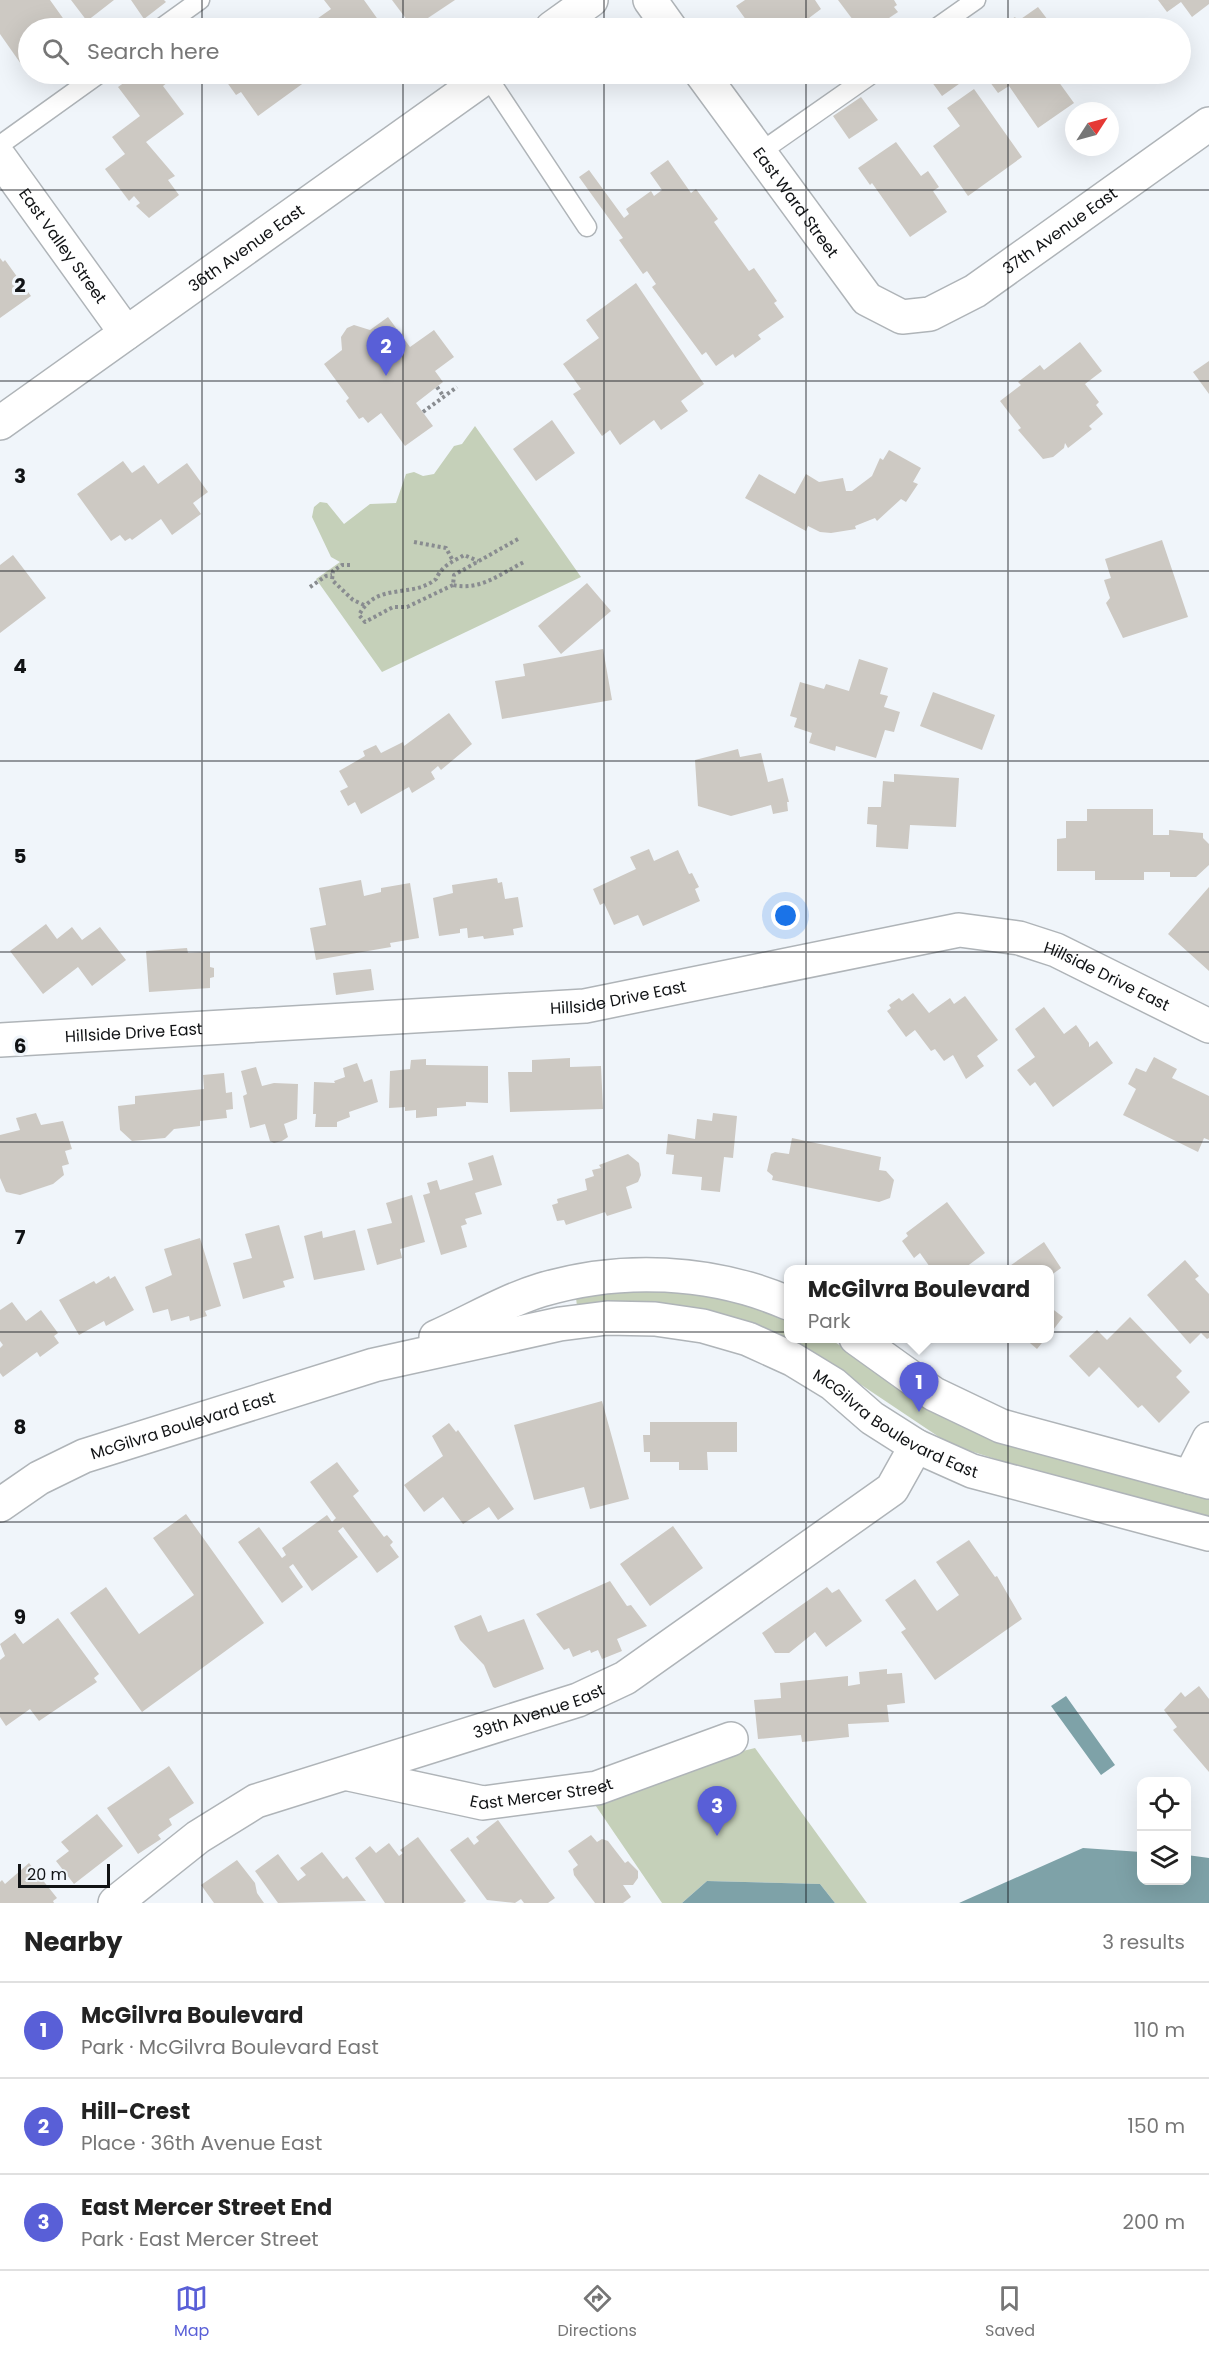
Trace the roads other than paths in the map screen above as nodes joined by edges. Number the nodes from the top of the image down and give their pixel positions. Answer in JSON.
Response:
{"nodes":[{"id":1,"x":200,"y":0,"type":"edge"},
{"id":2,"x":591,"y":0,"type":"edge"},
{"id":3,"x":650,"y":0,"type":"edge"},
{"id":4,"x":976,"y":0,"type":"edge"},
{"id":5,"x":175,"y":18,"type":"edge"},
{"id":6,"x":566,"y":18,"type":"edge"},
{"id":7,"x":663,"y":18,"type":"edge"},
{"id":8,"x":950,"y":18,"type":"edge"},
{"id":9,"x":85,"y":84,"type":"edge"},
{"id":10,"x":475,"y":84,"type":"edge"},
{"id":11,"x":494,"y":84,"type":"edge"},
{"id":12,"x":709,"y":84,"type":"edge"},
{"id":13,"x":858,"y":84,"type":"edge"},
{"id":14,"x":1209,"y":124,"type":"edge"},
{"id":15,"x":0,"y":145,"type":"edge"},
{"id":16,"x":759,"y":153,"type":"junction"},
{"id":17,"x":0,"y":159,"type":"edge"},
{"id":18,"x":587,"y":227,"type":"dead end"},
{"id":19,"x":902,"y":317,"type":"joint"},
{"id":20,"x":126,"y":333,"type":"junction"},
{"id":21,"x":0,"y":423,"type":"edge"},
{"id":22,"x":1209,"y":1026,"type":"edge"},
{"id":23,"x":0,"y":1040,"type":"edge"},
{"id":24,"x":784,"y":1301,"type":"edge"},
{"id":25,"x":863,"y":1343,"type":"edge"},
{"id":26,"x":374,"y":1365,"type":"junction"},
{"id":27,"x":1209,"y":1439,"type":"edge"},
{"id":28,"x":916,"y":1446,"type":"junction"},
{"id":29,"x":1200,"y":1480,"type":"edge"},
{"id":30,"x":0,"y":1505,"type":"edge"},
{"id":31,"x":1209,"y":1534,"type":"edge"},
{"id":32,"x":731,"y":1738,"type":"dead end"},
{"id":33,"x":347,"y":1773,"type":"junction"},
{"id":34,"x":115,"y":1903,"type":"edge"}],
"edges":[{"from":1,"to":5,"type":"lane"},
{"from":2,"to":6,"type":"street"},
{"from":3,"to":7,"type":"street"},
{"from":4,"to":8,"type":"lane"},
{"from":9,"to":15,"type":"lane"},
{"from":10,"to":20,"type":"street","name":"36th Avenue East"},
{"from":11,"to":18,"type":"lane"},
{"from":12,"to":16,"type":"street","name":"East Ward Street"},
{"from":13,"to":16,"type":"lane"},
{"from":14,"to":19,"type":"street","name":"37th Avenue East"},
{"from":16,"to":19,"type":"street","name":"East Ward Street"},
{"from":17,"to":20,"type":"street","name":"East Valley Street"},
{"from":20,"to":21,"type":"street","name":"36th Avenue East"},
{"from":22,"to":23,"type":"street","name":"Hillside Drive East"},
{"from":24,"to":26,"type":"street","name":"McGilvra Boulevard East"},
{"from":25,"to":29,"type":"street"},
{"from":26,"to":28,"type":"street","name":"McGilvra Boulevard East"},
{"from":26,"to":30,"type":"street","name":"McGilvra Boulevard East"},
{"from":27,"to":29,"type":"street"},
{"from":28,"to":31,"type":"street","name":"McGilvra Boulevard East"},
{"from":28,"to":33,"type":"street","name":"39th Avenue East"},
{"from":32,"to":33,"type":"street","name":"East Mercer Street"},
{"from":33,"to":34,"type":"street","name":"39th Avenue East"}]}
